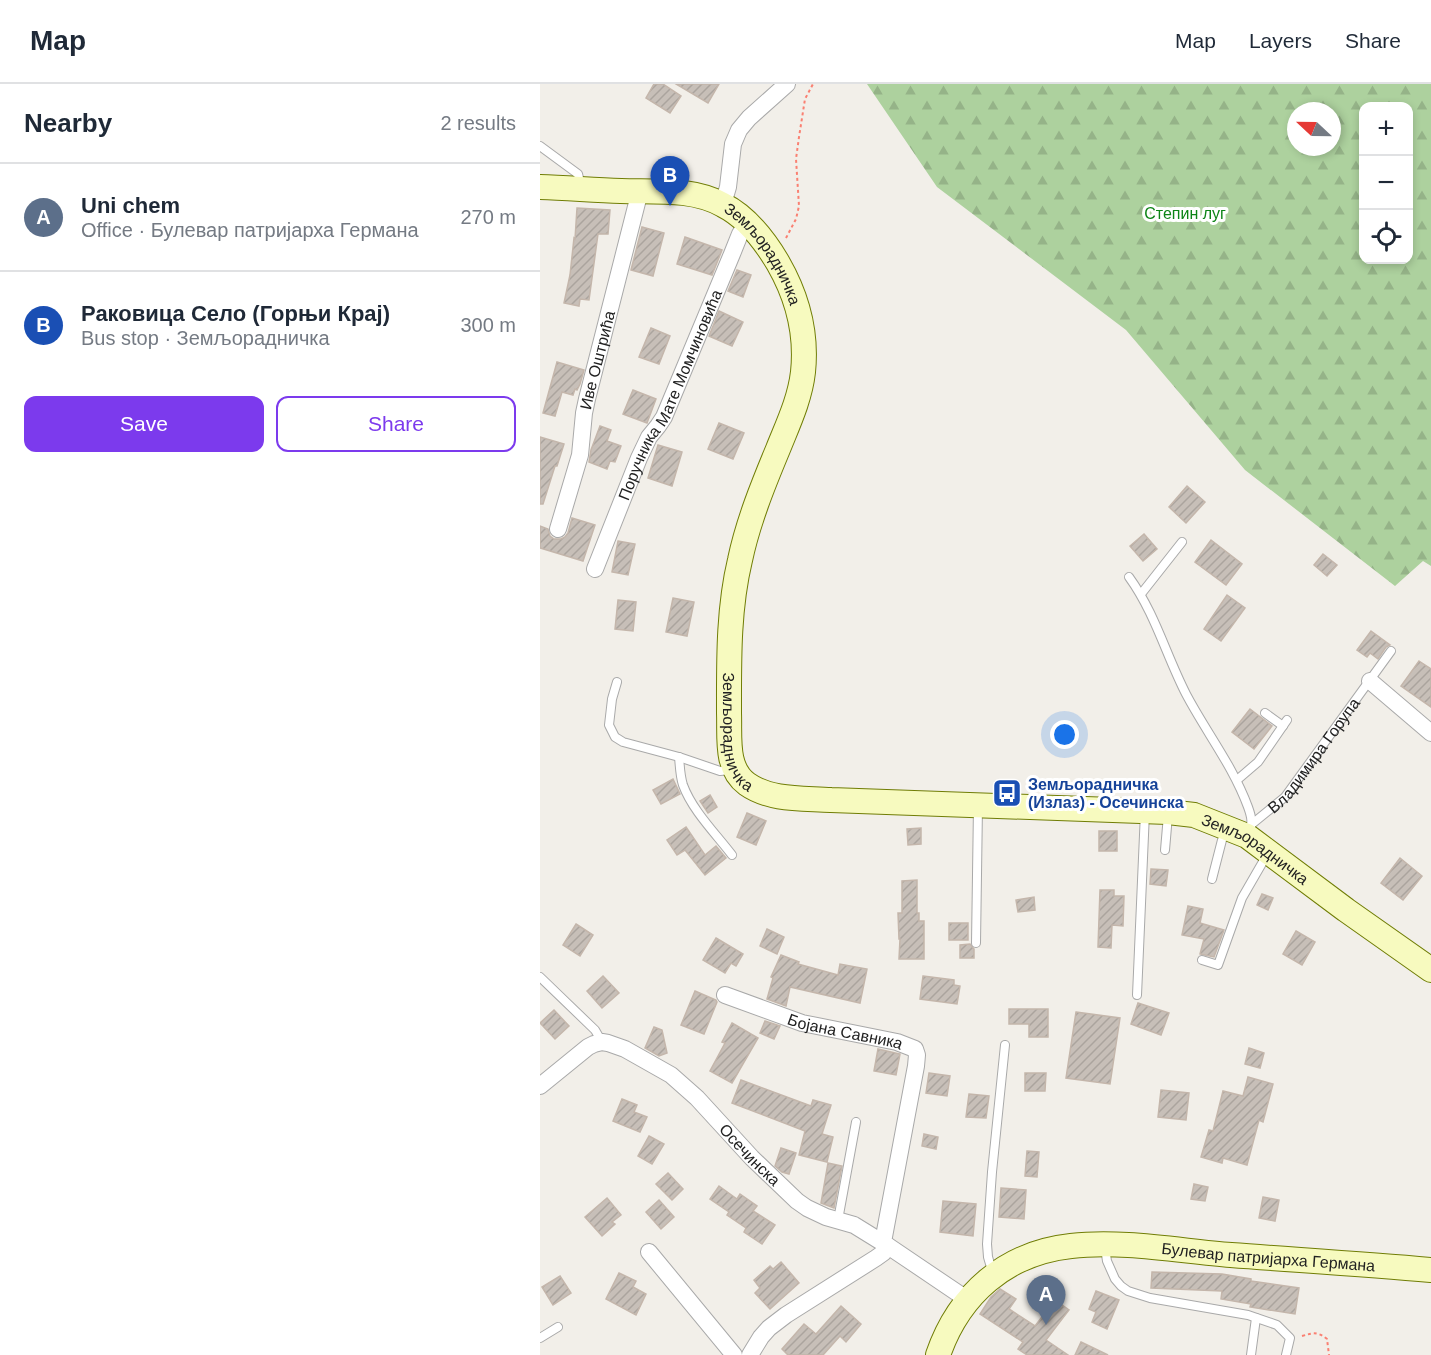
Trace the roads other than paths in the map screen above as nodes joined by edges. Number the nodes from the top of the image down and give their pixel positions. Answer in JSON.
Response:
{"nodes":[{"id":1,"x":787,"y":84,"type":"edge"},
{"id":2,"x":540,"y":147,"type":"edge"},
{"id":3,"x":540,"y":187,"type":"edge"},
{"id":4,"x":582,"y":189,"type":"junction"},
{"id":5,"x":640,"y":191,"type":"junction"},
{"id":6,"x":723,"y":204,"type":"junction"},
{"id":7,"x":747,"y":223,"type":"junction"},
{"id":8,"x":558,"y":529,"type":"dead end"},
{"id":9,"x":1182,"y":542,"type":"dead end"},
{"id":10,"x":595,"y":569,"type":"dead end"},
{"id":11,"x":1130,"y":577,"type":"dead end"},
{"id":12,"x":1141,"y":594,"type":"junction"},
{"id":13,"x":1391,"y":651,"type":"dead end"},
{"id":14,"x":1370,"y":681,"type":"junction"},
{"id":15,"x":617,"y":682,"type":"dead end"},
{"id":16,"x":1265,"y":713,"type":"dead end"},
{"id":17,"x":1431,"y":733,"type":"edge"},
{"id":18,"x":679,"y":757,"type":"junction"},
{"id":19,"x":734,"y":769,"type":"junction"},
{"id":20,"x":1237,"y":780,"type":"junction"},
{"id":21,"x":978,"y":805,"type":"junction"},
{"id":22,"x":1157,"y":812,"type":"junction"},
{"id":23,"x":1242,"y":829,"type":"junction"},
{"id":24,"x":1165,"y":850,"type":"dead end"},
{"id":25,"x":1268,"y":852,"type":"junction"},
{"id":26,"x":732,"y":855,"type":"dead end"},
{"id":27,"x":1212,"y":879,"type":"dead end"},
{"id":28,"x":976,"y":943,"type":"dead end"},
{"id":29,"x":1202,"y":960,"type":"dead end"},
{"id":30,"x":1431,"y":970,"type":"edge"},
{"id":31,"x":540,"y":977,"type":"edge"},
{"id":32,"x":725,"y":995,"type":"dead end"},
{"id":33,"x":1137,"y":995,"type":"dead end"},
{"id":34,"x":602,"y":1042,"type":"junction"},
{"id":35,"x":1005,"y":1045,"type":"dead end"},
{"id":36,"x":540,"y":1086,"type":"edge"},
{"id":37,"x":856,"y":1122,"type":"dead end"},
{"id":38,"x":838,"y":1220,"type":"junction"},
{"id":39,"x":885,"y":1244,"type":"junction"},
{"id":40,"x":1104,"y":1244,"type":"junction"},
{"id":41,"x":649,"y":1252,"type":"dead end"},
{"id":42,"x":1431,"y":1270,"type":"edge"},
{"id":43,"x":993,"y":1275,"type":"junction"},
{"id":44,"x":968,"y":1300,"type":"junction"},
{"id":45,"x":1256,"y":1318,"type":"junction"},
{"id":46,"x":558,"y":1327,"type":"dead end"},
{"id":47,"x":540,"y":1338,"type":"edge"},
{"id":48,"x":734,"y":1355,"type":"edge"},
{"id":49,"x":750,"y":1355,"type":"edge"},
{"id":50,"x":938,"y":1355,"type":"edge"},
{"id":51,"x":1251,"y":1355,"type":"edge"},
{"id":52,"x":1286,"y":1355,"type":"edge"}],
"edges":[{"from":1,"to":6,"type":"street"},
{"from":2,"to":4,"type":"lane"},
{"from":3,"to":4,"type":"street","name":"Земљорадничка"},
{"from":4,"to":5,"type":"street","name":"Земљорадничка"},
{"from":5,"to":6,"type":"street","name":"Земљорадничка"},
{"from":5,"to":8,"type":"street","name":"Иве Оштрића"},
{"from":6,"to":7,"type":"street","name":"Земљорадничка"},
{"from":7,"to":10,"type":"street","name":"Поручника Мате Момчиновића"},
{"from":7,"to":19,"type":"street","name":"Земљорадничка"},
{"from":9,"to":12,"type":"lane"},
{"from":11,"to":12,"type":"lane"},
{"from":12,"to":20,"type":"lane"},
{"from":13,"to":14,"type":"lane","name":"Владимира Горупа"},
{"from":14,"to":17,"type":"street","name":"Владимира Горупа"},
{"from":14,"to":23,"type":"lane","name":"Владимира Горупа"},
{"from":15,"to":18,"type":"lane"},
{"from":16,"to":20,"type":"lane"},
{"from":18,"to":19,"type":"lane"},
{"from":18,"to":26,"type":"lane"},
{"from":19,"to":21,"type":"street","name":"Земљорадничка"},
{"from":20,"to":23,"type":"lane"},
{"from":21,"to":22,"type":"street","name":"Земљорадничка"},
{"from":21,"to":28,"type":"lane"},
{"from":22,"to":23,"type":"street","name":"Земљорадничка"},
{"from":22,"to":24,"type":"lane"},
{"from":22,"to":33,"type":"lane"},
{"from":23,"to":25,"type":"street","name":"Земљорадничка"},
{"from":23,"to":27,"type":"lane"},
{"from":25,"to":29,"type":"lane"},
{"from":25,"to":30,"type":"street","name":"Земљорадничка"},
{"from":31,"to":34,"type":"lane"},
{"from":32,"to":39,"type":"street","name":"Бојана Савника"},
{"from":34,"to":36,"type":"street"},
{"from":34,"to":38,"type":"street","name":"Осечинска"},
{"from":35,"to":43,"type":"lane"},
{"from":37,"to":38,"type":"lane"},
{"from":38,"to":39,"type":"street","name":"Осечинска"},
{"from":39,"to":44,"type":"street","name":"Осечинска"},
{"from":39,"to":49,"type":"street"},
{"from":40,"to":42,"type":"street","name":"Булевар патријарха Германа"},
{"from":40,"to":43,"type":"street","name":"Булевар патријарха Германа"},
{"from":40,"to":45,"type":"lane"},
{"from":41,"to":48,"type":"street"},
{"from":43,"to":44,"type":"street","name":"Булевар патријарха Германа"},
{"from":44,"to":50,"type":"street","name":"Булевар патријарха Германа"},
{"from":45,"to":51,"type":"lane"},
{"from":45,"to":52,"type":"lane"},
{"from":46,"to":47,"type":"lane"}]}
